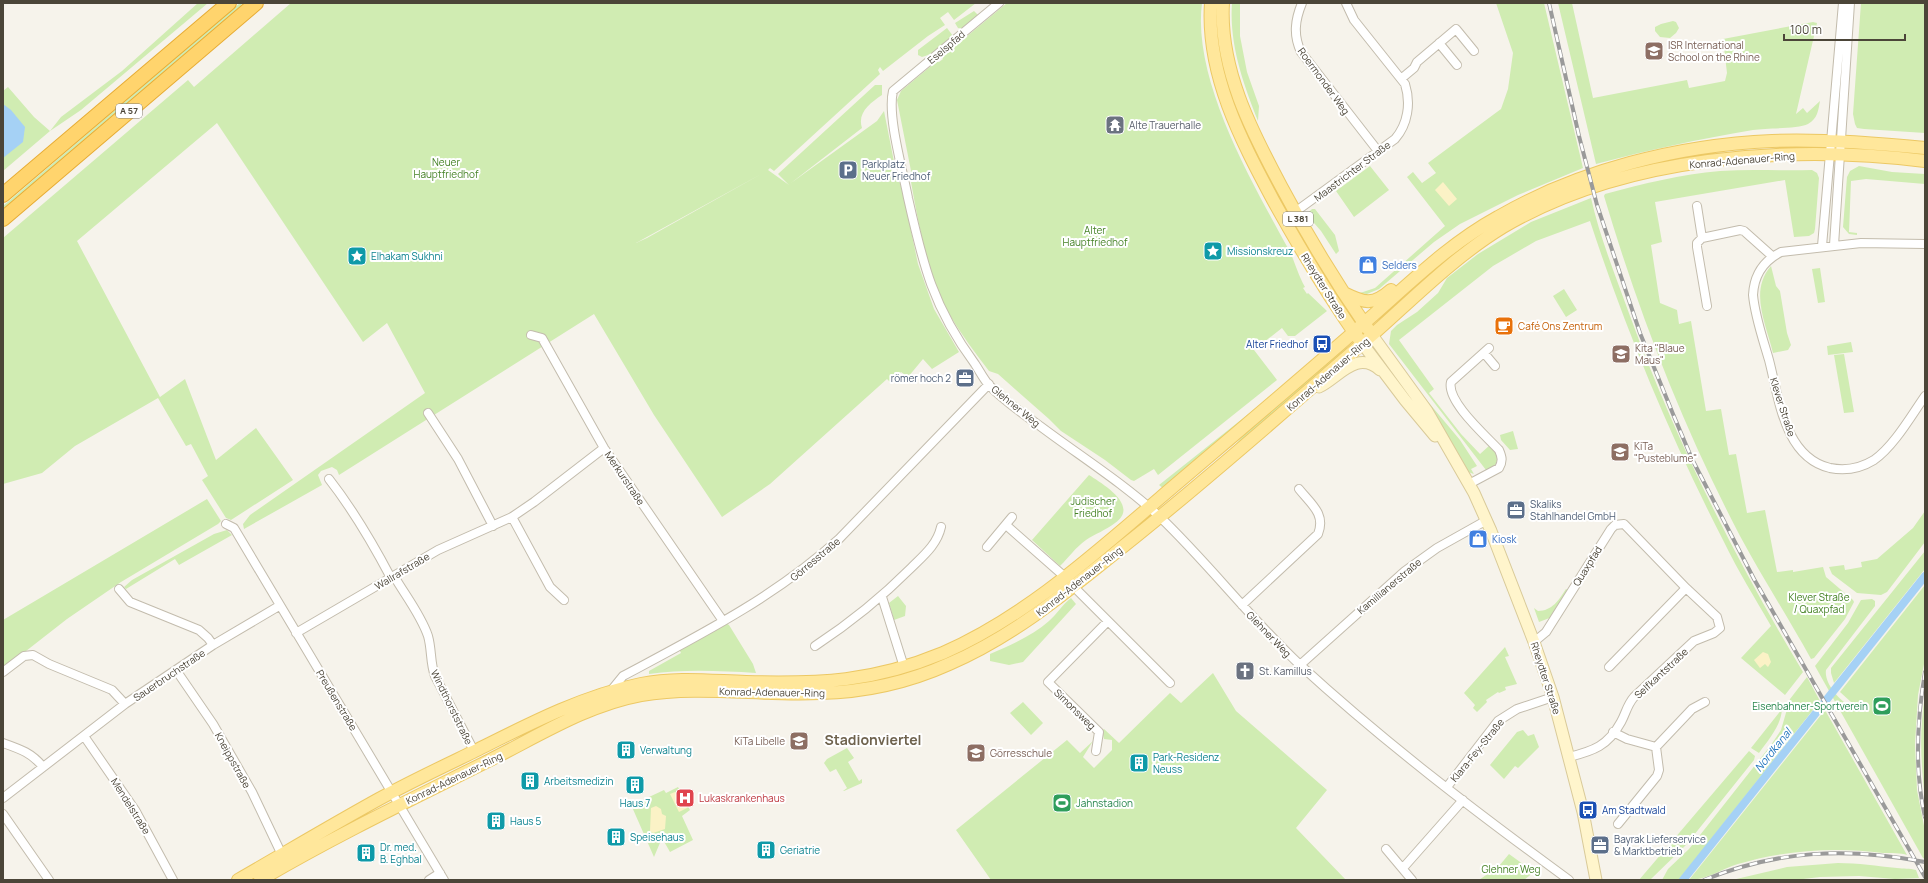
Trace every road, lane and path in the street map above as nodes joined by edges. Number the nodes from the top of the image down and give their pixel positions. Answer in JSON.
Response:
{"nodes":[{"id":1,"x":229,"y":3,"type":"edge"},
{"id":2,"x":256,"y":3,"type":"edge"},
{"id":3,"x":999,"y":3,"type":"edge"},
{"id":4,"x":1211,"y":3,"type":"edge"},
{"id":5,"x":1223,"y":3,"type":"edge"},
{"id":6,"x":1302,"y":3,"type":"edge"},
{"id":7,"x":1346,"y":3,"type":"edge"},
{"id":8,"x":1843,"y":3,"type":"edge"},
{"id":9,"x":1850,"y":3,"type":"edge"},
{"id":10,"x":1439,"y":43,"type":"junction"},
{"id":11,"x":1474,"y":51,"type":"dead end"},
{"id":12,"x":1843,"y":51,"type":"junction"},
{"id":13,"x":1457,"y":65,"type":"dead end"},
{"id":14,"x":1402,"y":78,"type":"junction"},
{"id":15,"x":893,"y":91,"type":"joint"},
{"id":16,"x":1836,"y":142,"type":"junction"},
{"id":17,"x":1925,"y":148,"type":"edge"},
{"id":18,"x":1378,"y":151,"type":"junction"},
{"id":19,"x":1834,"y":155,"type":"junction"},
{"id":20,"x":1925,"y":161,"type":"edge"},
{"id":21,"x":3,"y":195,"type":"edge"},
{"id":22,"x":1697,"y":206,"type":"dead end"},
{"id":23,"x":1295,"y":212,"type":"junction"},
{"id":24,"x":3,"y":219,"type":"edge"},
{"id":25,"x":1470,"y":234,"type":"junction"},
{"id":26,"x":1702,"y":238,"type":"junction"},
{"id":27,"x":1925,"y":244,"type":"edge"},
{"id":28,"x":1834,"y":245,"type":"junction"},
{"id":29,"x":1822,"y":246,"type":"junction"},
{"id":30,"x":1772,"y":256,"type":"junction"},
{"id":31,"x":1344,"y":293,"type":"junction"},
{"id":32,"x":1707,"y":306,"type":"dead end"},
{"id":33,"x":1364,"y":323,"type":"junction"},
{"id":34,"x":1354,"y":332,"type":"junction"},
{"id":35,"x":532,"y":335,"type":"dead end"},
{"id":36,"x":1372,"y":335,"type":"junction"},
{"id":37,"x":1362,"y":343,"type":"junction"},
{"id":38,"x":1495,"y":366,"type":"dead end"},
{"id":39,"x":1384,"y":373,"type":"junction"},
{"id":40,"x":989,"y":384,"type":"junction"},
{"id":41,"x":1307,"y":392,"type":"junction"},
{"id":42,"x":1925,"y":396,"type":"edge"},
{"id":43,"x":428,"y":412,"type":"dead end"},
{"id":44,"x":604,"y":448,"type":"junction"},
{"id":45,"x":1452,"y":456,"type":"junction"},
{"id":46,"x":329,"y":479,"type":"dead end"},
{"id":47,"x":1469,"y":484,"type":"junction"},
{"id":48,"x":1299,"y":489,"type":"dead end"},
{"id":49,"x":1150,"y":507,"type":"junction"},
{"id":50,"x":512,"y":517,"type":"junction"},
{"id":51,"x":1012,"y":517,"type":"dead end"},
{"id":52,"x":1160,"y":517,"type":"junction"},
{"id":53,"x":1487,"y":520,"type":"junction"},
{"id":54,"x":226,"y":524,"type":"dead end"},
{"id":55,"x":1006,"y":525,"type":"junction"},
{"id":56,"x":493,"y":526,"type":"junction"},
{"id":57,"x":941,"y":527,"type":"dead end"},
{"id":58,"x":987,"y":547,"type":"dead end"},
{"id":59,"x":1648,"y":548,"type":"joint"},
{"id":60,"x":392,"y":577,"type":"junction"},
{"id":61,"x":1065,"y":577,"type":"junction"},
{"id":62,"x":1074,"y":587,"type":"junction"},
{"id":63,"x":1686,"y":588,"type":"junction"},
{"id":64,"x":119,"y":589,"type":"dead end"},
{"id":65,"x":882,"y":597,"type":"junction"},
{"id":66,"x":564,"y":600,"type":"dead end"},
{"id":67,"x":1242,"y":605,"type":"junction"},
{"id":68,"x":279,"y":606,"type":"junction"},
{"id":69,"x":723,"y":621,"type":"junction"},
{"id":70,"x":1108,"y":621,"type":"junction"},
{"id":71,"x":296,"y":633,"type":"junction"},
{"id":72,"x":1534,"y":642,"type":"junction"},
{"id":73,"x":213,"y":645,"type":"junction"},
{"id":74,"x":815,"y":646,"type":"dead end"},
{"id":75,"x":1300,"y":665,"type":"junction"},
{"id":76,"x":904,"y":667,"type":"junction"},
{"id":77,"x":1609,"y":667,"type":"dead end"},
{"id":78,"x":176,"y":670,"type":"junction"},
{"id":79,"x":3,"y":672,"type":"edge"},
{"id":80,"x":1170,"y":683,"type":"dead end"},
{"id":81,"x":609,"y":692,"type":"junction"},
{"id":82,"x":1553,"y":697,"type":"junction"},
{"id":83,"x":1705,"y":702,"type":"dead end"},
{"id":84,"x":126,"y":704,"type":"junction"},
{"id":85,"x":1614,"y":732,"type":"junction"},
{"id":86,"x":84,"y":736,"type":"junction"},
{"id":87,"x":3,"y":742,"type":"edge"},
{"id":88,"x":1656,"y":747,"type":"junction"},
{"id":89,"x":474,"y":751,"type":"junction"},
{"id":90,"x":1096,"y":751,"type":"dead end"},
{"id":91,"x":1569,"y":757,"type":"junction"},
{"id":92,"x":43,"y":767,"type":"junction"},
{"id":93,"x":1447,"y":788,"type":"junction"},
{"id":94,"x":392,"y":792,"type":"junction"},
{"id":95,"x":3,"y":798,"type":"edge"},
{"id":96,"x":1463,"y":800,"type":"junction"},
{"id":97,"x":399,"y":805,"type":"junction"},
{"id":98,"x":3,"y":814,"type":"edge"},
{"id":99,"x":1618,"y":824,"type":"dead end"},
{"id":100,"x":1386,"y":849,"type":"dead end"},
{"id":101,"x":282,"y":855,"type":"junction"},
{"id":102,"x":1403,"y":868,"type":"junction"},
{"id":103,"x":442,"y":876,"type":"edge"},
{"id":104,"x":49,"y":880,"type":"edge"},
{"id":105,"x":173,"y":880,"type":"edge"},
{"id":106,"x":238,"y":880,"type":"edge"},
{"id":107,"x":260,"y":880,"type":"edge"},
{"id":108,"x":429,"y":880,"type":"edge"},
{"id":109,"x":1412,"y":880,"type":"edge"},
{"id":110,"x":1568,"y":880,"type":"edge"},
{"id":111,"x":1596,"y":880,"type":"edge"}],
"edges":[{"from":1,"to":21,"type":"highway","number":"A 57"},
{"from":2,"to":24,"type":"highway","number":"A 57"},
{"from":3,"to":15,"type":"street","name":"Eselspfad"},
{"from":4,"to":34,"type":"main road","name":"Rheydter Straße","number":"L 381"},
{"from":5,"to":23,"type":"main road","name":"Rheydter Straße","number":"L 381"},
{"from":6,"to":18,"type":"street","name":"Roermonder Weg"},
{"from":7,"to":14,"type":"street","name":"Maastrichter Straße"},
{"from":8,"to":12,"type":"street"},
{"from":9,"to":12,"type":"street"},
{"from":10,"to":11,"type":"street"},
{"from":10,"to":13,"type":"street"},
{"from":10,"to":14,"type":"street"},
{"from":12,"to":16,"type":"street"},
{"from":14,"to":18,"type":"street","name":"Maastrichter Straße"},
{"from":15,"to":40,"type":"street","name":"Glehner Weg"},
{"from":16,"to":17,"type":"main road","name":"Konrad-Adenauer-Ring"},
{"from":16,"to":19,"type":"street"},
{"from":16,"to":25,"type":"main road","name":"Konrad-Adenauer-Ring"},
{"from":18,"to":23,"type":"street","name":"Maastrichter Straße"},
{"from":19,"to":20,"type":"main road","name":"Konrad-Adenauer-Ring"},
{"from":19,"to":28,"type":"street"},
{"from":19,"to":29,"type":"street"},
{"from":19,"to":36,"type":"main road","name":"Konrad-Adenauer-Ring"},
{"from":22,"to":26,"type":"street"},
{"from":23,"to":31,"type":"main road","name":"Rheydter Straße","number":"L 381"},
{"from":25,"to":31,"type":"main road"},
{"from":25,"to":33,"type":"main road","name":"Konrad-Adenauer-Ring"},
{"from":26,"to":30,"type":"street"},
{"from":26,"to":32,"type":"street"},
{"from":27,"to":28,"type":"street"},
{"from":28,"to":29,"type":"street"},
{"from":29,"to":30,"type":"street"},
{"from":30,"to":42,"type":"street","name":"Klever Straße"},
{"from":31,"to":33,"type":"main road","name":"Rheydter Straße","number":"L 381"},
{"from":33,"to":34,"type":"main road","name":"Konrad-Adenauer-Ring"},
{"from":33,"to":36,"type":"main road","name":"Rheydter Straße","number":"L 381"},
{"from":34,"to":37,"type":"main road","name":"Rheydter Straße","number":"L 381"},
{"from":34,"to":49,"type":"main road","name":"Konrad-Adenauer-Ring"},
{"from":35,"to":44,"type":"street","name":"Merkurstraße"},
{"from":36,"to":37,"type":"main road","name":"Konrad-Adenauer-Ring"},
{"from":36,"to":45,"type":"main road","name":"Rheydter Straße","number":"L 381"},
{"from":37,"to":39,"type":"main road","name":"Rheydter Straße","number":"L 381"},
{"from":37,"to":41,"type":"main road","name":"Konrad-Adenauer-Ring"},
{"from":38,"to":47,"type":"street"},
{"from":39,"to":41,"type":"main road"},
{"from":39,"to":45,"type":"main road","name":"Rheydter Straße","number":"L 381"},
{"from":40,"to":49,"type":"street","name":"Glehner Weg"},
{"from":40,"to":69,"type":"street","name":"Görresstraße"},
{"from":41,"to":52,"type":"main road","name":"Konrad-Adenauer-Ring"},
{"from":43,"to":56,"type":"street"},
{"from":44,"to":50,"type":"street","name":"Wallrafstraße"},
{"from":44,"to":69,"type":"street","name":"Merkurstraße"},
{"from":45,"to":47,"type":"main road","name":"Rheydter Straße","number":"L 381"},
{"from":46,"to":60,"type":"street","name":"Windthorststraße"},
{"from":47,"to":53,"type":"main road","name":"Rheydter Straße","number":"L 381"},
{"from":48,"to":67,"type":"street","name":"Glehner Weg"},
{"from":49,"to":52,"type":"street","name":"Glehner Weg"},
{"from":49,"to":61,"type":"main road","name":"Konrad-Adenauer-Ring"},
{"from":50,"to":56,"type":"street","name":"Wallrafstraße"},
{"from":50,"to":66,"type":"street"},
{"from":51,"to":55,"type":"street"},
{"from":52,"to":62,"type":"main road","name":"Konrad-Adenauer-Ring"},
{"from":52,"to":67,"type":"street","name":"Glehner Weg"},
{"from":53,"to":72,"type":"main road","name":"Rheydter Straße","number":"L 381"},
{"from":53,"to":75,"type":"street","name":"Kamillianerstraße"},
{"from":54,"to":68,"type":"street","name":"Preußenstraße"},
{"from":55,"to":58,"type":"street"},
{"from":55,"to":61,"type":"street","name":"Konrad-Adenauer-Ring"},
{"from":56,"to":60,"type":"street","name":"Wallrafstraße"},
{"from":57,"to":65,"type":"street"},
{"from":59,"to":63,"type":"street","name":"Selfkantstraße"},
{"from":59,"to":72,"type":"street","name":"Quaxpfad"},
{"from":60,"to":71,"type":"street","name":"Wallrafstraße"},
{"from":60,"to":89,"type":"street","name":"Windthorststraße"},
{"from":61,"to":76,"type":"main road","name":"Konrad-Adenauer-Ring"},
{"from":62,"to":70,"type":"street"},
{"from":62,"to":97,"type":"main road","name":"Konrad-Adenauer-Ring"},
{"from":63,"to":77,"type":"street"},
{"from":63,"to":85,"type":"street","name":"Selfkantstraße"},
{"from":64,"to":73,"type":"street","name":"Sauerbruchstraße"},
{"from":65,"to":74,"type":"street"},
{"from":65,"to":76,"type":"street"},
{"from":67,"to":75,"type":"street","name":"Glehner Weg"},
{"from":68,"to":71,"type":"street","name":"Preußenstraße"},
{"from":68,"to":73,"type":"street","name":"Sauerbruchstraße"},
{"from":69,"to":81,"type":"street","name":"Görresstraße"},
{"from":70,"to":80,"type":"street"},
{"from":70,"to":90,"type":"street","name":"Simonsweg"},
{"from":71,"to":94,"type":"street","name":"Preußenstraße"},
{"from":72,"to":82,"type":"main road","name":"Rheydter Straße","number":"L 381"},
{"from":73,"to":78,"type":"street","name":"Sauerbruchstraße"},
{"from":75,"to":93,"type":"street","name":"Glehner Weg"},
{"from":76,"to":81,"type":"main road","name":"Konrad-Adenauer-Ring"},
{"from":78,"to":84,"type":"street","name":"Sauerbruchstraße"},
{"from":78,"to":101,"type":"street","name":"Kneippstraße"},
{"from":79,"to":84,"type":"street","name":"Sauerbruchstraße"},
{"from":81,"to":89,"type":"main road","name":"Konrad-Adenauer-Ring"},
{"from":82,"to":91,"type":"main road","name":"Rheydter Straße","number":"L 381"},
{"from":82,"to":93,"type":"street","name":"Klara-Fey-Straße"},
{"from":83,"to":88,"type":"street"},
{"from":84,"to":86,"type":"street","name":"Sauerbruchstraße"},
{"from":85,"to":88,"type":"street"},
{"from":85,"to":91,"type":"street","name":"Selfkantstraße"},
{"from":86,"to":92,"type":"street","name":"Sauerbruchstraße"},
{"from":86,"to":105,"type":"street","name":"Mendelstraße"},
{"from":87,"to":92,"type":"street"},
{"from":88,"to":99,"type":"street"},
{"from":89,"to":94,"type":"main road","name":"Konrad-Adenauer-Ring"},
{"from":91,"to":111,"type":"main road","name":"Rheydter Straße","number":"L 381"},
{"from":92,"to":95,"type":"street","name":"Sauerbruchstraße"},
{"from":93,"to":96,"type":"street","name":"Glehner Weg"},
{"from":94,"to":97,"type":"street","name":"Preußenstraße"},
{"from":94,"to":101,"type":"main road","name":"Konrad-Adenauer-Ring"},
{"from":96,"to":102,"type":"street"},
{"from":96,"to":110,"type":"street","name":"Glehner Weg"},
{"from":97,"to":103,"type":"street","name":"Preußenstraße"},
{"from":97,"to":107,"type":"main road","name":"Konrad-Adenauer-Ring"},
{"from":98,"to":104,"type":"street"},
{"from":100,"to":102,"type":"street"},
{"from":101,"to":106,"type":"main road","name":"Konrad-Adenauer-Ring"},
{"from":102,"to":109,"type":"street"},
{"from":103,"to":108,"type":"street"}]}
